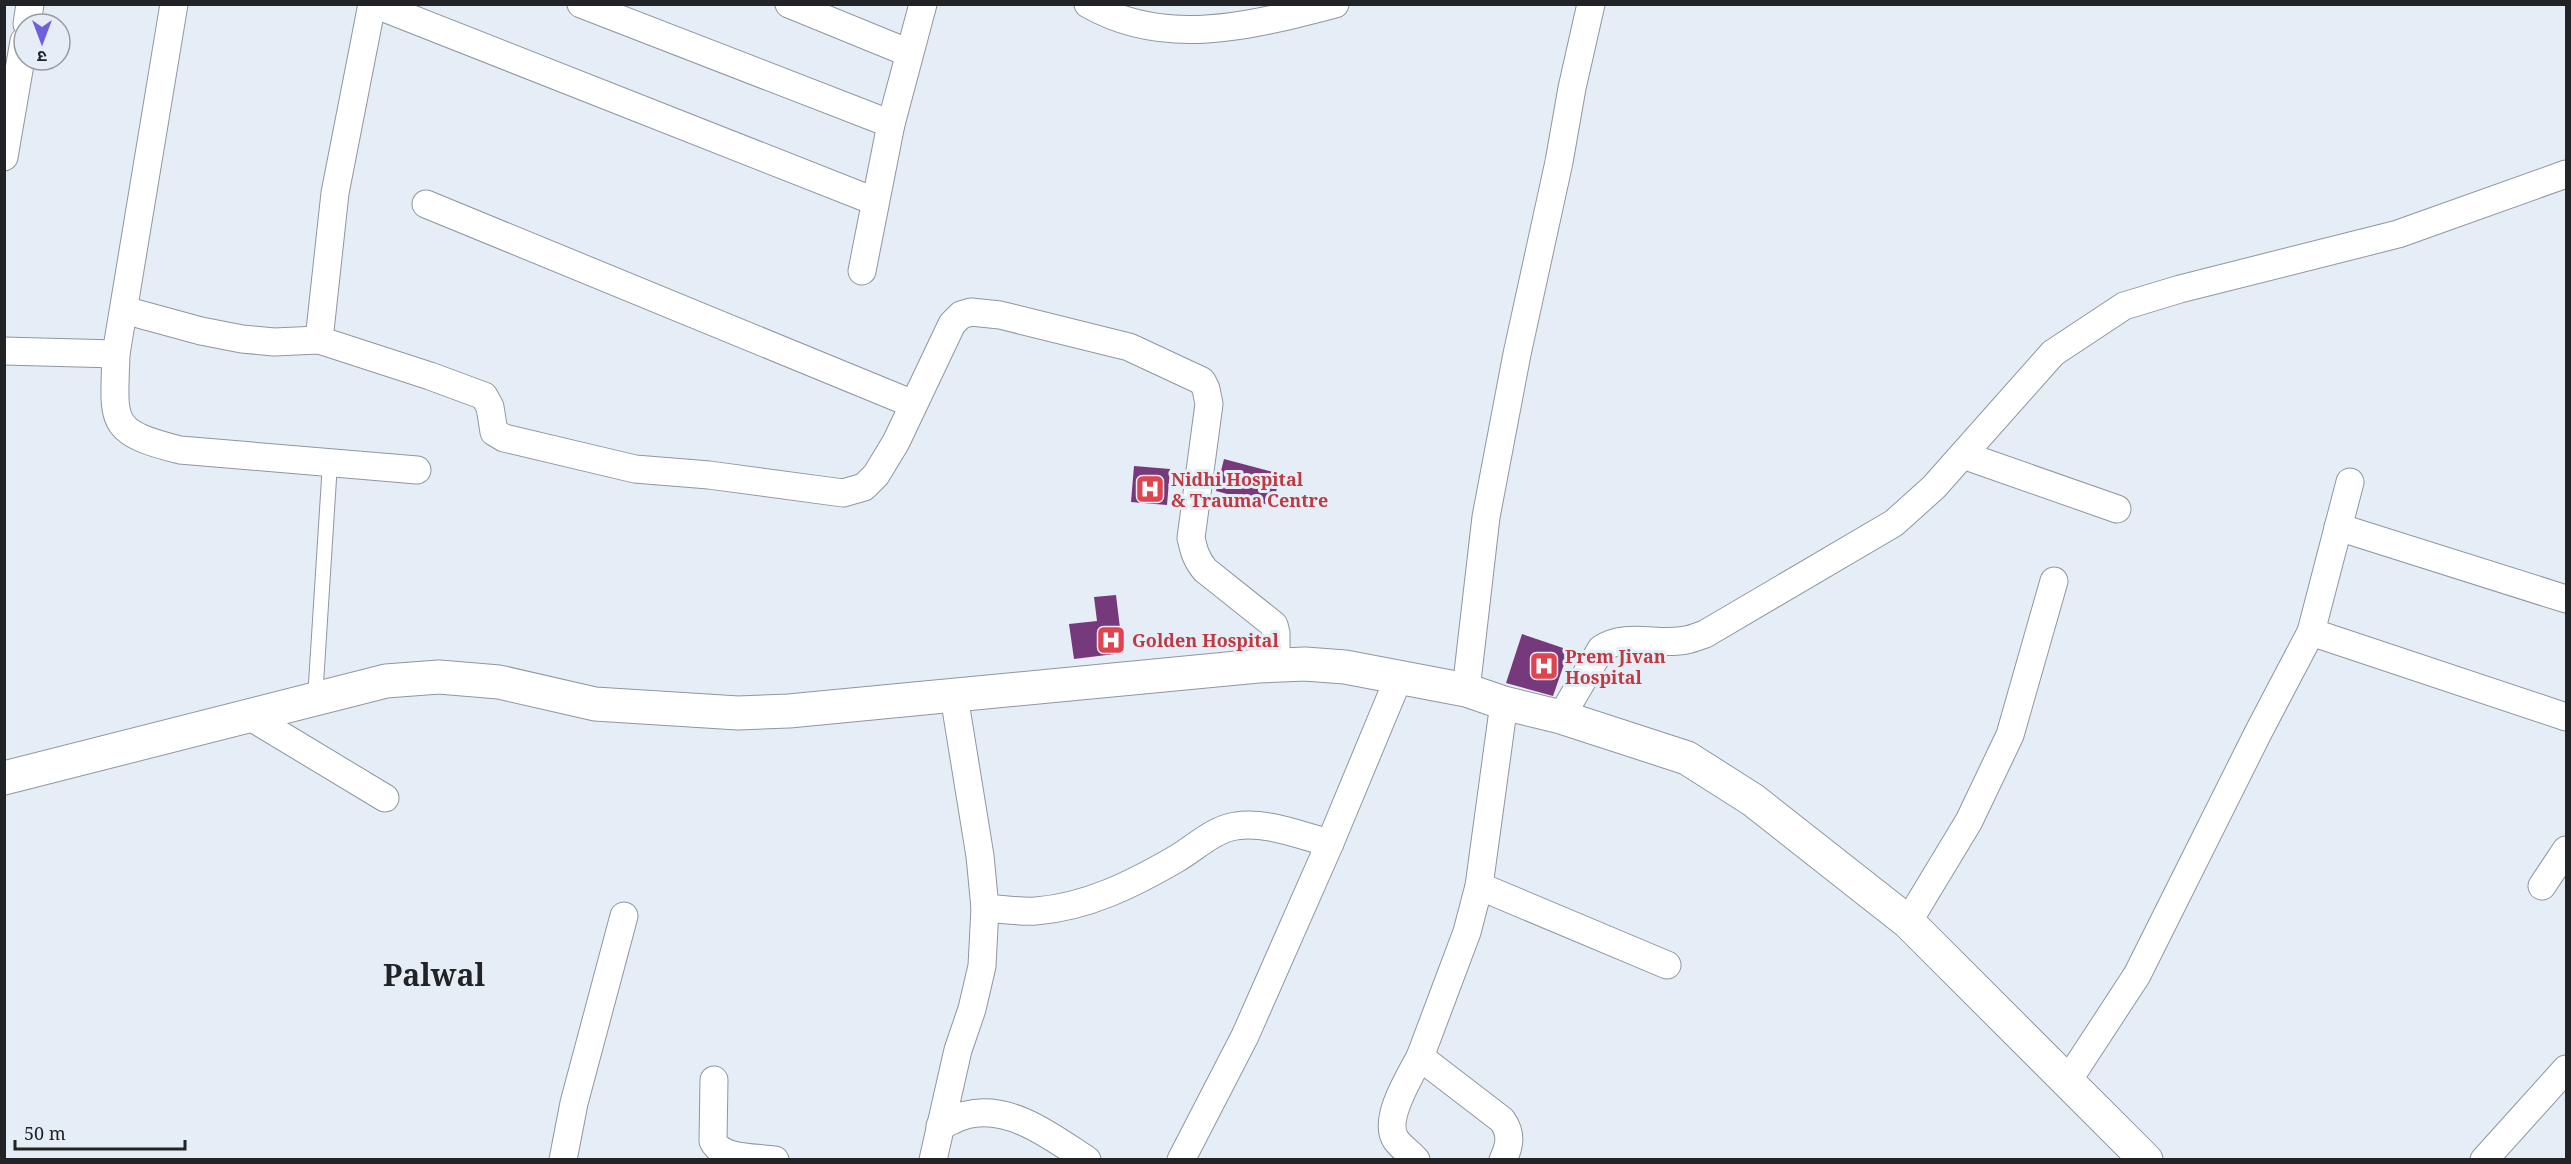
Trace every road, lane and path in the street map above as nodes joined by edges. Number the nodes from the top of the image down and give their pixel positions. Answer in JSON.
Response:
{"nodes":[{"id":1,"x":174,"y":4,"type":"edge"},
{"id":2,"x":373,"y":4,"type":"edge"},
{"id":3,"x":581,"y":4,"type":"edge"},
{"id":4,"x":789,"y":4,"type":"edge"},
{"id":5,"x":923,"y":4,"type":"edge"},
{"id":6,"x":1088,"y":4,"type":"edge"},
{"id":7,"x":1335,"y":4,"type":"edge"},
{"id":8,"x":1591,"y":4,"type":"edge"},
{"id":9,"x":909,"y":53,"type":"junction"},
{"id":10,"x":19,"y":72,"type":"edge"},
{"id":11,"x":891,"y":124,"type":"junction"},
{"id":12,"x":4,"y":157,"type":"edge"},
{"id":13,"x":2566,"y":174,"type":"edge"},
{"id":14,"x":874,"y":201,"type":"junction"},
{"id":15,"x":426,"y":204,"type":"dead end"},
{"id":16,"x":862,"y":271,"type":"dead end"},
{"id":17,"x":124,"y":310,"type":"junction"},
{"id":18,"x":319,"y":340,"type":"junction"},
{"id":19,"x":4,"y":351,"type":"edge"},
{"id":20,"x":117,"y":354,"type":"junction"},
{"id":21,"x":913,"y":404,"type":"junction"},
{"id":22,"x":1963,"y":455,"type":"junction"},
{"id":23,"x":330,"y":463,"type":"junction"},
{"id":24,"x":417,"y":470,"type":"dead end"},
{"id":25,"x":2350,"y":482,"type":"dead end"},
{"id":26,"x":2117,"y":509,"type":"dead end"},
{"id":27,"x":2338,"y":527,"type":"junction"},
{"id":28,"x":2054,"y":581,"type":"dead end"},
{"id":29,"x":2566,"y":599,"type":"edge"},
{"id":30,"x":2311,"y":632,"type":"junction"},
{"id":31,"x":1276,"y":665,"type":"junction"},
{"id":32,"x":1399,"y":676,"type":"junction"},
{"id":33,"x":1466,"y":690,"type":"junction"},
{"id":34,"x":954,"y":696,"type":"junction"},
{"id":35,"x":315,"y":699,"type":"junction"},
{"id":36,"x":1504,"y":703,"type":"junction"},
{"id":37,"x":249,"y":716,"type":"junction"},
{"id":38,"x":1561,"y":717,"type":"junction"},
{"id":39,"x":2566,"y":717,"type":"edge"},
{"id":40,"x":4,"y":778,"type":"edge"},
{"id":41,"x":384,"y":798,"type":"dead end"},
{"id":42,"x":1330,"y":843,"type":"junction"},
{"id":43,"x":2566,"y":850,"type":"edge"},
{"id":44,"x":1479,"y":886,"type":"junction"},
{"id":45,"x":2542,"y":886,"type":"dead end"},
{"id":46,"x":985,"y":908,"type":"junction"},
{"id":47,"x":624,"y":916,"type":"dead end"},
{"id":48,"x":1908,"y":922,"type":"junction"},
{"id":49,"x":1667,"y":965,"type":"dead end"},
{"id":50,"x":1420,"y":1057,"type":"junction"},
{"id":51,"x":2566,"y":1069,"type":"edge"},
{"id":52,"x":714,"y":1080,"type":"dead end"},
{"id":53,"x":2067,"y":1082,"type":"junction"},
{"id":54,"x":939,"y":1126,"type":"junction"},
{"id":55,"x":563,"y":1160,"type":"edge"},
{"id":56,"x":775,"y":1160,"type":"edge"},
{"id":57,"x":933,"y":1160,"type":"edge"},
{"id":58,"x":1087,"y":1160,"type":"edge"},
{"id":59,"x":1181,"y":1160,"type":"edge"},
{"id":60,"x":1416,"y":1160,"type":"edge"},
{"id":61,"x":1503,"y":1160,"type":"edge"},
{"id":62,"x":2146,"y":1160,"type":"edge"},
{"id":63,"x":2484,"y":1160,"type":"edge"}],
"edges":[{"from":1,"to":17,"type":"street"},
{"from":2,"to":14,"type":"street"},
{"from":2,"to":18,"type":"street"},
{"from":3,"to":11,"type":"street"},
{"from":4,"to":9,"type":"street"},
{"from":5,"to":9,"type":"street"},
{"from":6,"to":7,"type":"street"},
{"from":8,"to":33,"type":"street"},
{"from":9,"to":11,"type":"street"},
{"from":10,"to":12,"type":"street"},
{"from":11,"to":14,"type":"street"},
{"from":13,"to":22,"type":"street"},
{"from":14,"to":16,"type":"street"},
{"from":15,"to":21,"type":"street"},
{"from":17,"to":18,"type":"street"},
{"from":17,"to":20,"type":"street"},
{"from":18,"to":21,"type":"street"},
{"from":19,"to":20,"type":"street"},
{"from":20,"to":23,"type":"street"},
{"from":21,"to":31,"type":"street"},
{"from":22,"to":26,"type":"street"},
{"from":22,"to":38,"type":"street"},
{"from":23,"to":24,"type":"street"},
{"from":23,"to":35,"type":"lane"},
{"from":25,"to":27,"type":"street"},
{"from":27,"to":29,"type":"street"},
{"from":27,"to":30,"type":"street"},
{"from":28,"to":48,"type":"street"},
{"from":30,"to":39,"type":"street"},
{"from":30,"to":53,"type":"street"},
{"from":31,"to":32,"type":"main road"},
{"from":31,"to":34,"type":"main road"},
{"from":32,"to":33,"type":"main road"},
{"from":32,"to":42,"type":"street"},
{"from":33,"to":36,"type":"main road"},
{"from":34,"to":35,"type":"main road"},
{"from":34,"to":46,"type":"street"},
{"from":35,"to":37,"type":"main road"},
{"from":36,"to":38,"type":"main road"},
{"from":36,"to":44,"type":"street"},
{"from":37,"to":40,"type":"main road"},
{"from":37,"to":41,"type":"street"},
{"from":38,"to":48,"type":"main road"},
{"from":42,"to":46,"type":"street"},
{"from":42,"to":59,"type":"street"},
{"from":43,"to":45,"type":"street"},
{"from":44,"to":49,"type":"street"},
{"from":44,"to":50,"type":"street"},
{"from":46,"to":54,"type":"street"},
{"from":47,"to":55,"type":"street"},
{"from":48,"to":53,"type":"main road"},
{"from":50,"to":60,"type":"street"},
{"from":50,"to":61,"type":"street"},
{"from":51,"to":63,"type":"street"},
{"from":52,"to":56,"type":"street"},
{"from":53,"to":62,"type":"main road"},
{"from":54,"to":57,"type":"street"},
{"from":54,"to":58,"type":"street"}]}
